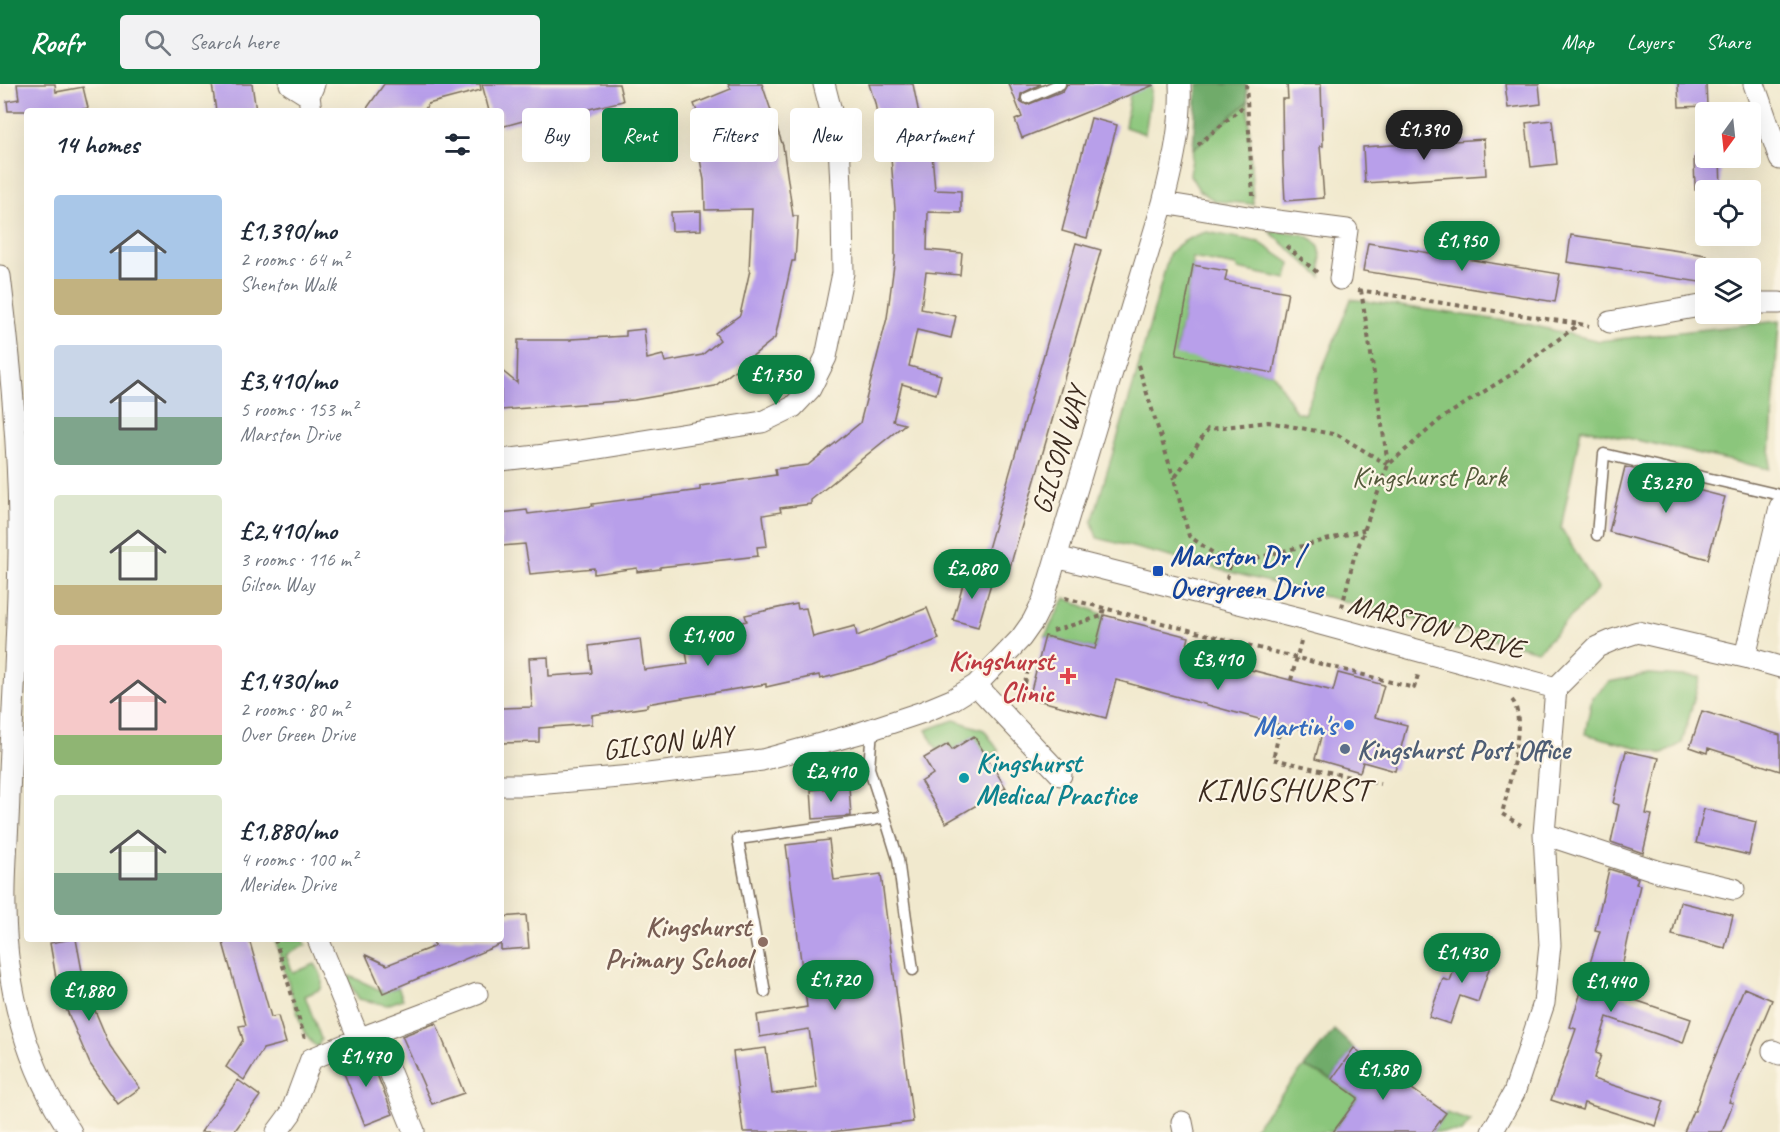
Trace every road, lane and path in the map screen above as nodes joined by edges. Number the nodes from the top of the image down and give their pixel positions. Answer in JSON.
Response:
{"nodes":[{"id":1,"x":290,"y":84,"type":"edge"},
{"id":2,"x":824,"y":84,"type":"edge"},
{"id":3,"x":1060,"y":84,"type":"edge"},
{"id":4,"x":1180,"y":84,"type":"edge"},
{"id":5,"x":1246,"y":84,"type":"edge"},
{"id":6,"x":1755,"y":84,"type":"edge"},
{"id":7,"x":312,"y":97,"type":"edge"},
{"id":8,"x":1027,"y":98,"type":"dead end"},
{"id":9,"x":1248,"y":102,"type":"junction"},
{"id":10,"x":1776,"y":135,"type":"edge"},
{"id":11,"x":1194,"y":139,"type":"dead end"},
{"id":12,"x":1780,"y":159,"type":"edge"},
{"id":13,"x":1163,"y":203,"type":"junction"},
{"id":14,"x":1254,"y":218,"type":"junction"},
{"id":15,"x":0,"y":276,"type":"edge"},
{"id":16,"x":1337,"y":281,"type":"junction"},
{"id":17,"x":1361,"y":290,"type":"junction"},
{"id":18,"x":1761,"y":303,"type":"edge"},
{"id":19,"x":1780,"y":303,"type":"edge"},
{"id":20,"x":1695,"y":307,"type":"edge"},
{"id":21,"x":1610,"y":322,"type":"joint"},
{"id":22,"x":1579,"y":324,"type":"junction"},
{"id":23,"x":1137,"y":361,"type":"dead end"},
{"id":24,"x":504,"y":460,"type":"edge"},
{"id":25,"x":1388,"y":465,"type":"junction"},
{"id":26,"x":1174,"y":479,"type":"junction"},
{"id":27,"x":1780,"y":495,"type":"edge"},
{"id":28,"x":1780,"y":507,"type":"edge"},
{"id":29,"x":1364,"y":530,"type":"junction"},
{"id":30,"x":1597,"y":535,"type":"dead end"},
{"id":31,"x":1056,"y":557,"type":"junction"},
{"id":32,"x":1230,"y":565,"type":"junction"},
{"id":33,"x":1226,"y":582,"type":"dead end"},
{"id":34,"x":1059,"y":606,"type":"dead end"},
{"id":35,"x":1104,"y":608,"type":"junction"},
{"id":36,"x":1341,"y":610,"type":"dead end"},
{"id":37,"x":1047,"y":633,"type":"dead end"},
{"id":38,"x":1297,"y":657,"type":"junction"},
{"id":39,"x":1745,"y":657,"type":"junction"},
{"id":40,"x":1030,"y":660,"type":"dead end"},
{"id":41,"x":1421,"y":665,"type":"dead end"},
{"id":42,"x":1780,"y":667,"type":"edge"},
{"id":43,"x":1291,"y":680,"type":"dead end"},
{"id":44,"x":976,"y":685,"type":"junction"},
{"id":45,"x":1556,"y":688,"type":"junction"},
{"id":46,"x":1507,"y":696,"type":"dead end"},
{"id":47,"x":1020,"y":706,"type":"dead end"},
{"id":48,"x":1281,"y":725,"type":"dead end"},
{"id":49,"x":872,"y":729,"type":"junction"},
{"id":50,"x":19,"y":749,"type":"edge"},
{"id":51,"x":1061,"y":776,"type":"dead end"},
{"id":52,"x":504,"y":784,"type":"edge"},
{"id":53,"x":1380,"y":784,"type":"dead end"},
{"id":54,"x":885,"y":817,"type":"junction"},
{"id":55,"x":1544,"y":834,"type":"junction"},
{"id":56,"x":1522,"y":835,"type":"dead end"},
{"id":57,"x":1734,"y":889,"type":"dead end"},
{"id":58,"x":276,"y":942,"type":"edge"},
{"id":59,"x":319,"y":942,"type":"edge"},
{"id":60,"x":913,"y":970,"type":"dead end"},
{"id":61,"x":765,"y":993,"type":"dead end"},
{"id":62,"x":477,"y":994,"type":"dead end"},
{"id":63,"x":366,"y":1036,"type":"junction"},
{"id":64,"x":307,"y":1046,"type":"dead end"},
{"id":65,"x":414,"y":1131,"type":"edge"},
{"id":66,"x":71,"y":1132,"type":"edge"},
{"id":67,"x":277,"y":1132,"type":"edge"},
{"id":68,"x":1492,"y":1132,"type":"edge"}],
"edges":[{"from":1,"to":7,"type":"street"},
{"from":2,"to":24,"type":"street"},
{"from":3,"to":8,"type":"lane"},
{"from":4,"to":13,"type":"street","name":"GILSON WAY"},
{"from":5,"to":9,"type":"path"},
{"from":6,"to":10,"type":"street"},
{"from":9,"to":11,"type":"path"},
{"from":9,"to":14,"type":"path"},
{"from":10,"to":12,"type":"street"},
{"from":13,"to":14,"type":"street"},
{"from":13,"to":31,"type":"street","name":"GILSON WAY"},
{"from":14,"to":16,"type":"path"},
{"from":14,"to":16,"type":"street"},
{"from":15,"to":50,"type":"street"},
{"from":16,"to":17,"type":"path"},
{"from":17,"to":22,"type":"path"},
{"from":17,"to":25,"type":"path"},
{"from":18,"to":19,"type":"street"},
{"from":20,"to":21,"type":"street"},
{"from":21,"to":22,"type":"path"},
{"from":22,"to":25,"type":"path"},
{"from":23,"to":26,"type":"path"},
{"from":25,"to":26,"type":"path"},
{"from":25,"to":29,"type":"path"},
{"from":26,"to":32,"type":"path"},
{"from":27,"to":30,"type":"lane"},
{"from":28,"to":39,"type":"street"},
{"from":29,"to":32,"type":"path"},
{"from":29,"to":36,"type":"path"},
{"from":31,"to":44,"type":"street","name":"GILSON WAY"},
{"from":31,"to":45,"type":"street","name":"MARSTON DRIVE"},
{"from":32,"to":33,"type":"path"},
{"from":34,"to":35,"type":"path"},
{"from":35,"to":37,"type":"path"},
{"from":35,"to":38,"type":"path"},
{"from":38,"to":41,"type":"path"},
{"from":38,"to":43,"type":"path"},
{"from":39,"to":42,"type":"street"},
{"from":39,"to":45,"type":"street"},
{"from":40,"to":47,"type":"path"},
{"from":44,"to":49,"type":"street","name":"GILSON WAY"},
{"from":44,"to":51,"type":"street"},
{"from":45,"to":55,"type":"street"},
{"from":46,"to":56,"type":"path"},
{"from":48,"to":53,"type":"path"},
{"from":49,"to":52,"type":"street","name":"GILSON WAY"},
{"from":49,"to":54,"type":"lane"},
{"from":50,"to":66,"type":"street"},
{"from":54,"to":60,"type":"lane"},
{"from":54,"to":61,"type":"lane"},
{"from":55,"to":57,"type":"street"},
{"from":55,"to":68,"type":"street"},
{"from":58,"to":64,"type":"path"},
{"from":59,"to":63,"type":"street"},
{"from":62,"to":63,"type":"street"},
{"from":63,"to":65,"type":"street"},
{"from":63,"to":67,"type":"street"}]}
